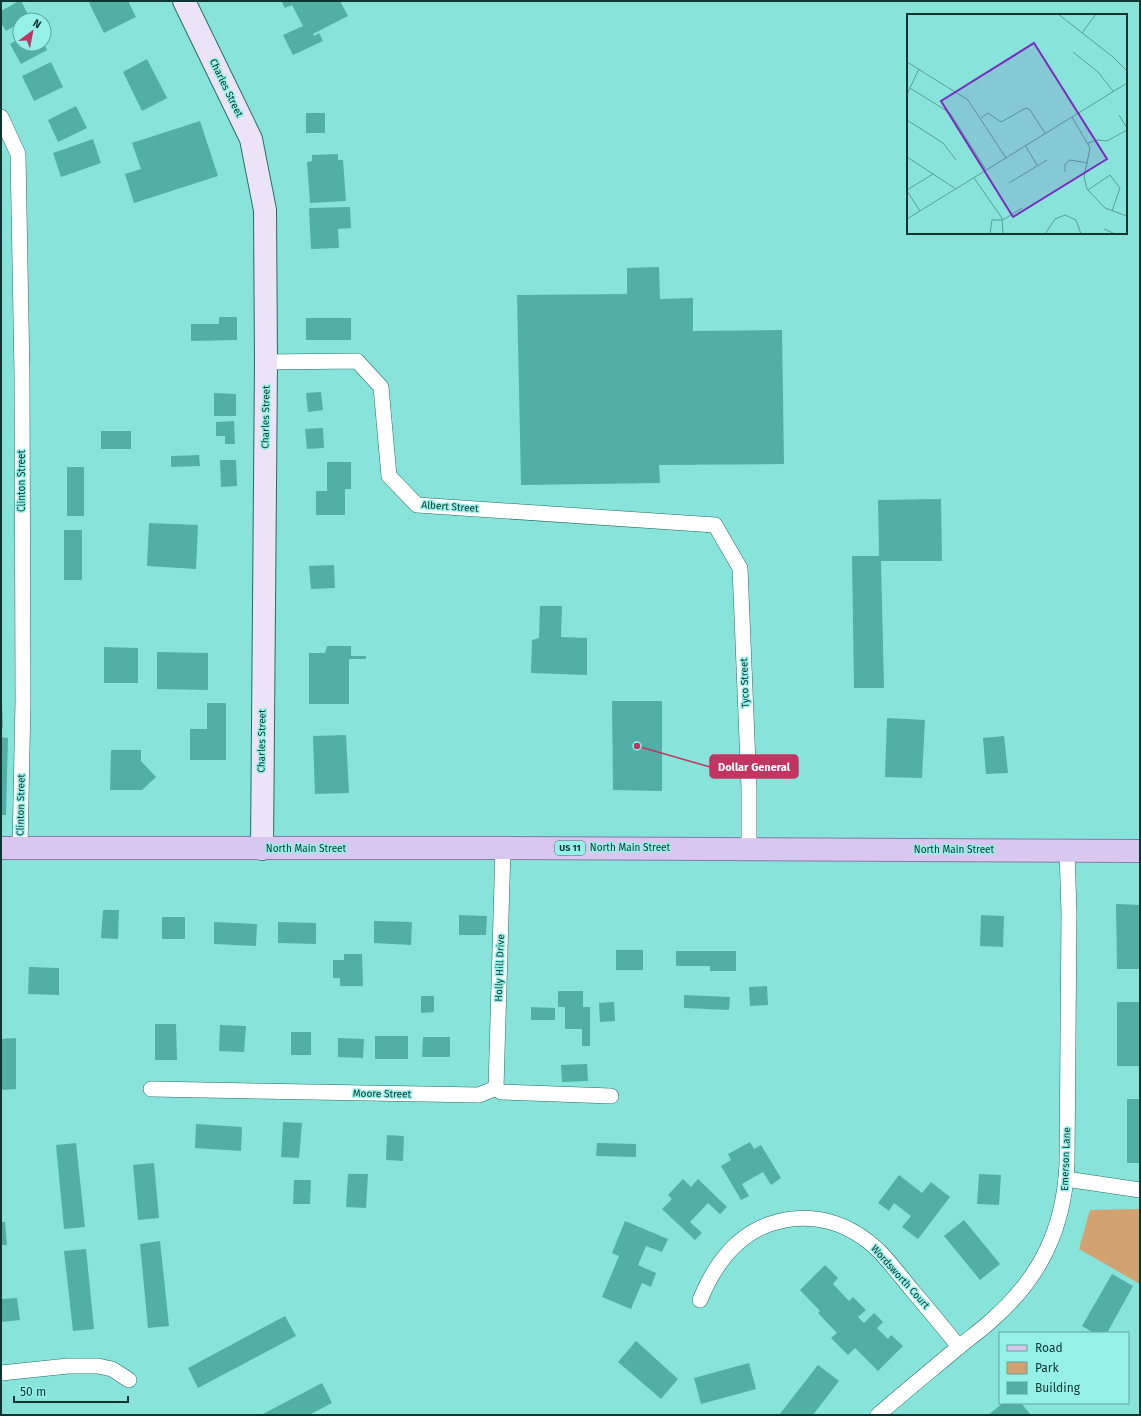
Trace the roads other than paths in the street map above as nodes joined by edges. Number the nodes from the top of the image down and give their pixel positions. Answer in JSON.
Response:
{"nodes":[{"id":1,"x":184,"y":1,"type":"edge"},
{"id":2,"x":1,"y":117,"type":"edge"},
{"id":3,"x":266,"y":362,"type":"junction"},
{"id":4,"x":715,"y":525,"type":"joint"},
{"id":5,"x":11,"y":848,"type":"edge"},
{"id":6,"x":503,"y":848,"type":"junction"},
{"id":7,"x":262,"y":849,"type":"junction"},
{"id":8,"x":749,"y":849,"type":"junction"},
{"id":9,"x":1067,"y":850,"type":"junction"},
{"id":10,"x":1140,"y":851,"type":"edge"},
{"id":11,"x":496,"y":1088,"type":"junction"},
{"id":12,"x":151,"y":1090,"type":"dead end"},
{"id":13,"x":611,"y":1096,"type":"dead end"},
{"id":14,"x":1066,"y":1179,"type":"junction"},
{"id":15,"x":1140,"y":1190,"type":"edge"},
{"id":16,"x":700,"y":1300,"type":"dead end"},
{"id":17,"x":959,"y":1347,"type":"junction"},
{"id":18,"x":1,"y":1373,"type":"edge"},
{"id":19,"x":129,"y":1380,"type":"dead end"},
{"id":20,"x":878,"y":1415,"type":"edge"}],
"edges":[{"from":1,"to":3,"type":"street","name":"Charles Street"},
{"from":2,"to":5,"type":"street","name":"Clinton Street"},
{"from":3,"to":4,"type":"street","name":"Albert Street"},
{"from":3,"to":7,"type":"street","name":"Charles Street"},
{"from":4,"to":8,"type":"street","name":"Tyco Street"},
{"from":5,"to":7,"type":"main road","name":"North Main Street","number":"US 11"},
{"from":6,"to":7,"type":"main road","name":"North Main Street","number":"US 11"},
{"from":6,"to":8,"type":"main road","name":"North Main Street","number":"US 11"},
{"from":6,"to":11,"type":"street","name":"Holly Hill Drive"},
{"from":8,"to":9,"type":"main road","name":"North Main Street","number":"US 11"},
{"from":9,"to":10,"type":"main road","name":"North Main Street","number":"US 11"},
{"from":9,"to":14,"type":"street","name":"Emerson Lane"},
{"from":11,"to":12,"type":"street","name":"Moore Street"},
{"from":11,"to":13,"type":"street"},
{"from":14,"to":15,"type":"street"},
{"from":14,"to":17,"type":"street","name":"Emerson Lane"},
{"from":16,"to":17,"type":"street","name":"Wordsworth Court"},
{"from":17,"to":20,"type":"street","name":"Emerson Lane"},
{"from":18,"to":19,"type":"street"}]}
